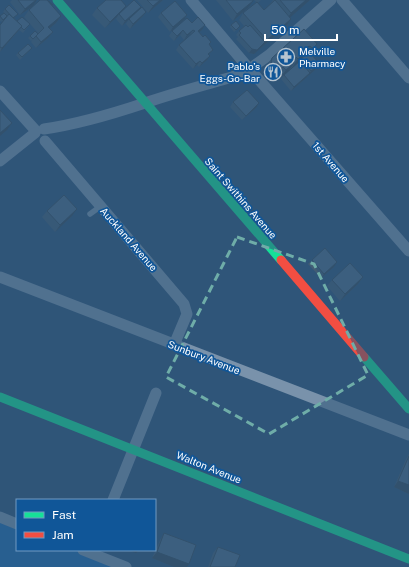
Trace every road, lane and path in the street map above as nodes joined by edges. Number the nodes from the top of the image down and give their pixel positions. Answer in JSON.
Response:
{"nodes":[{"id":1,"x":57,"y":0,"type":"edge"},
{"id":2,"x":191,"y":0,"type":"edge"},
{"id":3,"x":331,"y":0,"type":"edge"},
{"id":4,"x":342,"y":0,"type":"edge"},
{"id":5,"x":250,"y":69,"type":"junction"},
{"id":6,"x":409,"y":78,"type":"edge"},
{"id":7,"x":0,"y":91,"type":"edge"},
{"id":8,"x":144,"y":103,"type":"junction"},
{"id":9,"x":41,"y":135,"type":"junction"},
{"id":10,"x":0,"y":161,"type":"edge"},
{"id":11,"x":101,"y":206,"type":"junction"},
{"id":12,"x":90,"y":214,"type":"dead end"},
{"id":13,"x":409,"y":251,"type":"edge"},
{"id":14,"x":0,"y":278,"type":"edge"},
{"id":15,"x":174,"y":345,"type":"junction"},
{"id":16,"x":156,"y":394,"type":"dead end"},
{"id":17,"x":0,"y":396,"type":"edge"},
{"id":18,"x":409,"y":409,"type":"edge"},
{"id":19,"x":409,"y":435,"type":"edge"},
{"id":20,"x":133,"y":449,"type":"junction"},
{"id":21,"x":113,"y":499,"type":"edge"},
{"id":22,"x":0,"y":517,"type":"edge"},
{"id":23,"x":16,"y":524,"type":"edge"},
{"id":24,"x":89,"y":551,"type":"edge"},
{"id":25,"x":409,"y":559,"type":"edge"},
{"id":26,"x":126,"y":567,"type":"edge"}],
"edges":[{"from":1,"to":8,"type":"street","name":"Saint Swithins Avenue"},
{"from":2,"to":5,"type":"street","name":"1st Avenue"},
{"from":3,"to":5,"type":"street"},
{"from":4,"to":6,"type":"street"},
{"from":5,"to":8,"type":"street"},
{"from":5,"to":13,"type":"street","name":"1st Avenue"},
{"from":7,"to":9,"type":"street","name":"Auckland Avenue"},
{"from":8,"to":9,"type":"street"},
{"from":8,"to":18,"type":"street","name":"Saint Swithins Avenue"},
{"from":9,"to":10,"type":"street"},
{"from":9,"to":11,"type":"street","name":"Auckland Avenue"},
{"from":11,"to":12,"type":"lane"},
{"from":11,"to":15,"type":"street","name":"Auckland Avenue"},
{"from":14,"to":15,"type":"street","name":"Sunbury Avenue"},
{"from":15,"to":19,"type":"street","name":"Sunbury Avenue"},
{"from":16,"to":20,"type":"street"},
{"from":17,"to":20,"type":"street","name":"Walton Avenue"},
{"from":20,"to":21,"type":"street"},
{"from":20,"to":25,"type":"street","name":"Walton Avenue"},
{"from":22,"to":23,"type":"street"},
{"from":24,"to":26,"type":"street"}]}
